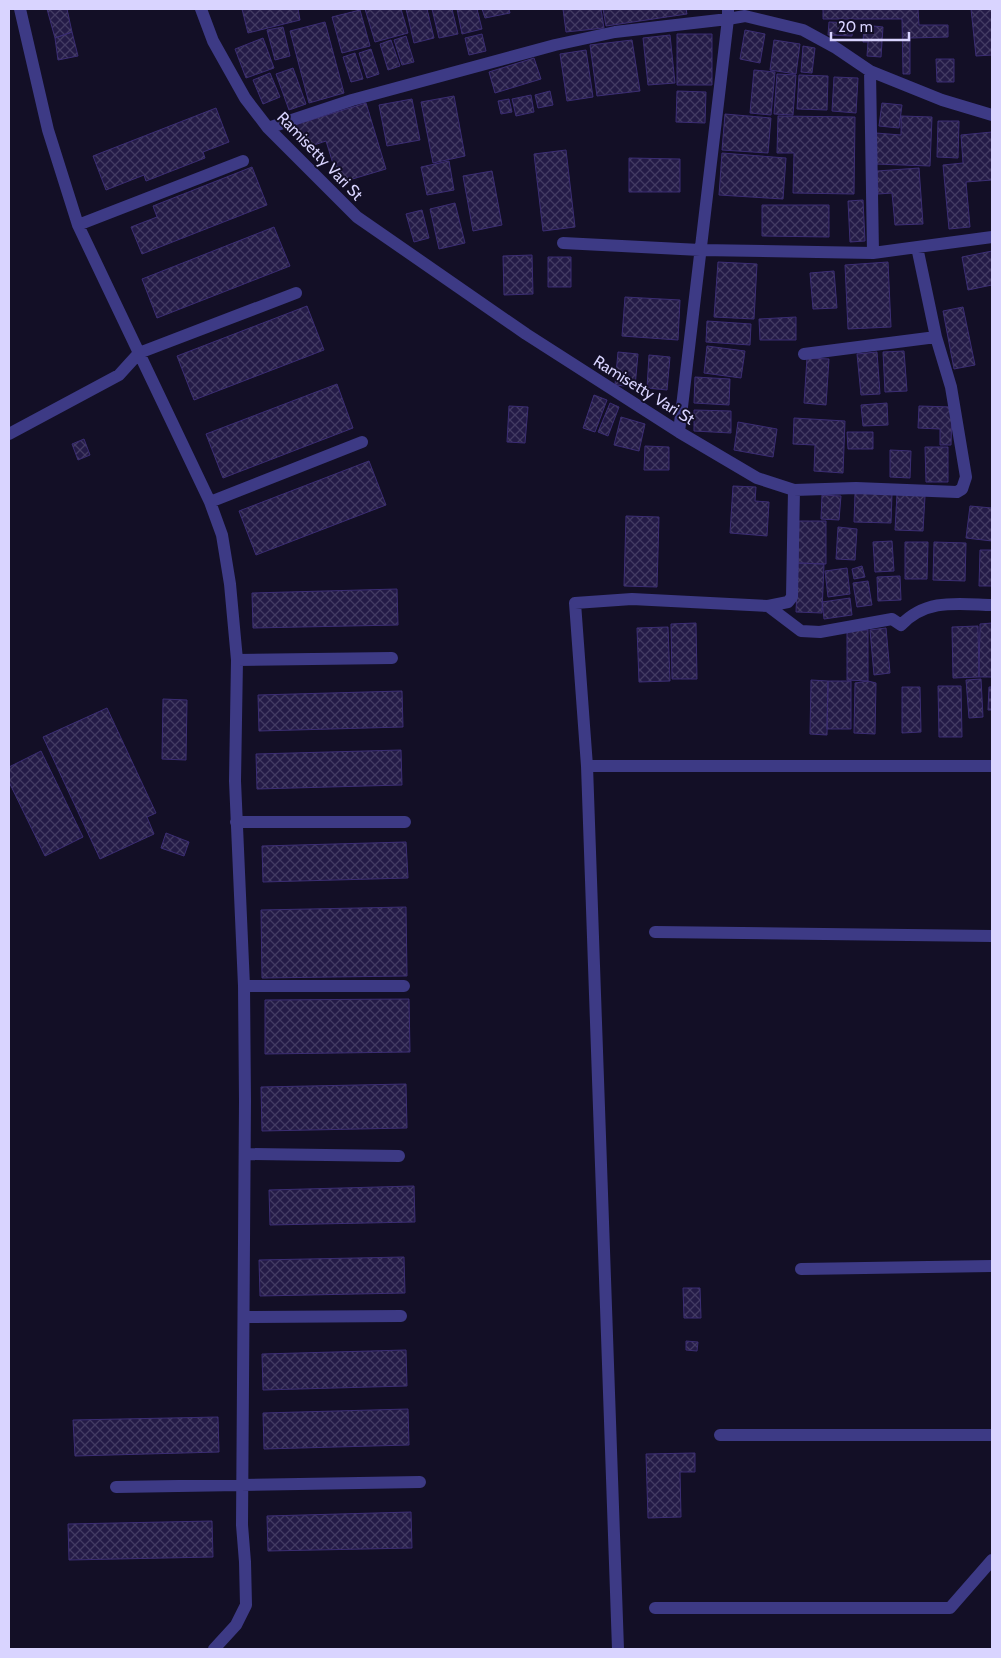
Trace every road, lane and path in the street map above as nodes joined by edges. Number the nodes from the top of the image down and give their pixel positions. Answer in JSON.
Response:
{"nodes":[{"id":1,"x":20,"y":9,"type":"edge"},
{"id":2,"x":201,"y":9,"type":"edge"},
{"id":3,"x":728,"y":14,"type":"edge"},
{"id":4,"x":870,"y":72,"type":"junction"},
{"id":5,"x":992,"y":115,"type":"edge"},
{"id":6,"x":268,"y":128,"type":"junction"},
{"id":7,"x":243,"y":161,"type":"dead end"},
{"id":8,"x":78,"y":225,"type":"junction"},
{"id":9,"x":992,"y":237,"type":"edge"},
{"id":10,"x":563,"y":243,"type":"dead end"},
{"id":11,"x":917,"y":248,"type":"junction"},
{"id":12,"x":700,"y":250,"type":"junction"},
{"id":13,"x":873,"y":254,"type":"junction"},
{"id":14,"x":296,"y":293,"type":"dead end"},
{"id":15,"x":936,"y":337,"type":"junction"},
{"id":16,"x":139,"y":352,"type":"junction"},
{"id":17,"x":804,"y":354,"type":"dead end"},
{"id":18,"x":679,"y":432,"type":"junction"},
{"id":19,"x":9,"y":434,"type":"edge"},
{"id":20,"x":362,"y":442,"type":"dead end"},
{"id":21,"x":794,"y":490,"type":"junction"},
{"id":22,"x":210,"y":502,"type":"junction"},
{"id":23,"x":992,"y":605,"type":"edge"},
{"id":24,"x":768,"y":606,"type":"junction"},
{"id":25,"x":392,"y":658,"type":"dead end"},
{"id":26,"x":237,"y":660,"type":"junction"},
{"id":27,"x":587,"y":766,"type":"junction"},
{"id":28,"x":992,"y":766,"type":"edge"},
{"id":29,"x":236,"y":822,"type":"junction"},
{"id":30,"x":406,"y":822,"type":"dead end"},
{"id":31,"x":655,"y":932,"type":"dead end"},
{"id":32,"x":992,"y":936,"type":"edge"},
{"id":33,"x":244,"y":986,"type":"junction"},
{"id":34,"x":404,"y":986,"type":"dead end"},
{"id":35,"x":245,"y":1154,"type":"junction"},
{"id":36,"x":398,"y":1156,"type":"dead end"},
{"id":37,"x":992,"y":1266,"type":"edge"},
{"id":38,"x":801,"y":1269,"type":"dead end"},
{"id":39,"x":401,"y":1316,"type":"dead end"},
{"id":40,"x":244,"y":1317,"type":"junction"},
{"id":41,"x":720,"y":1435,"type":"dead end"},
{"id":42,"x":992,"y":1435,"type":"edge"},
{"id":43,"x":420,"y":1482,"type":"dead end"},
{"id":44,"x":242,"y":1485,"type":"junction"},
{"id":45,"x":116,"y":1487,"type":"dead end"},
{"id":46,"x":992,"y":1560,"type":"edge"},
{"id":47,"x":655,"y":1608,"type":"dead end"},
{"id":48,"x":214,"y":1649,"type":"edge"},
{"id":49,"x":618,"y":1649,"type":"edge"}],
"edges":[{"from":1,"to":8,"type":"street"},
{"from":2,"to":6,"type":"street","name":"Ramisetty Vari St"},
{"from":3,"to":4,"type":"street"},
{"from":3,"to":6,"type":"street"},
{"from":3,"to":12,"type":"street"},
{"from":4,"to":5,"type":"street"},
{"from":4,"to":13,"type":"street"},
{"from":6,"to":18,"type":"street","name":"Ramisetty Vari St"},
{"from":7,"to":8,"type":"street"},
{"from":8,"to":16,"type":"street"},
{"from":9,"to":11,"type":"street"},
{"from":10,"to":12,"type":"street"},
{"from":11,"to":13,"type":"street"},
{"from":11,"to":15,"type":"street","name":"Ramisetty Vari St"},
{"from":12,"to":13,"type":"street"},
{"from":12,"to":18,"type":"street"},
{"from":14,"to":16,"type":"street"},
{"from":15,"to":17,"type":"street"},
{"from":15,"to":21,"type":"street","name":"Ramisetty Vari St"},
{"from":16,"to":19,"type":"street"},
{"from":16,"to":22,"type":"street"},
{"from":18,"to":21,"type":"street","name":"Ramisetty Vari St"},
{"from":20,"to":22,"type":"street"},
{"from":21,"to":24,"type":"street"},
{"from":22,"to":26,"type":"street"},
{"from":23,"to":24,"type":"street"},
{"from":24,"to":27,"type":"street"},
{"from":25,"to":26,"type":"street"},
{"from":26,"to":29,"type":"street"},
{"from":27,"to":28,"type":"street"},
{"from":27,"to":49,"type":"street"},
{"from":29,"to":30,"type":"street"},
{"from":29,"to":33,"type":"street"},
{"from":31,"to":32,"type":"street"},
{"from":33,"to":34,"type":"street"},
{"from":33,"to":35,"type":"street"},
{"from":35,"to":36,"type":"street"},
{"from":35,"to":40,"type":"street"},
{"from":37,"to":38,"type":"street"},
{"from":39,"to":40,"type":"street"},
{"from":40,"to":44,"type":"street"},
{"from":41,"to":42,"type":"street"},
{"from":43,"to":44,"type":"street"},
{"from":44,"to":45,"type":"street"},
{"from":44,"to":48,"type":"street"},
{"from":46,"to":47,"type":"street"}]}
